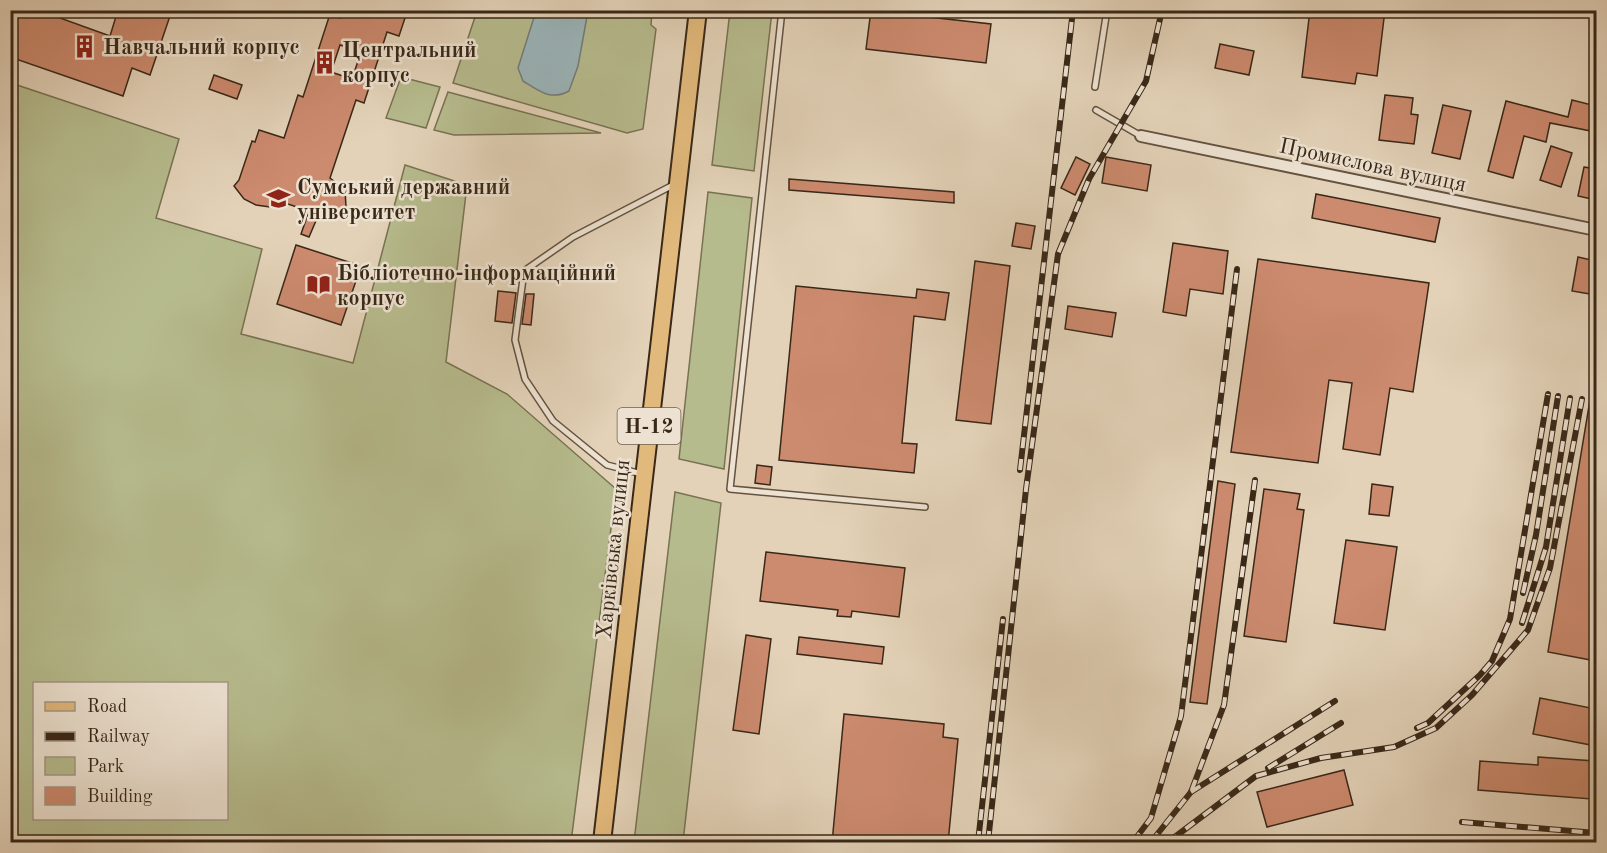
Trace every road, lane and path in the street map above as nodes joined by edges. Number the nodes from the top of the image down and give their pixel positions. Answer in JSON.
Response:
{"nodes":[{"id":1,"x":698,"y":10,"type":"edge"},
{"id":2,"x":782,"y":10,"type":"edge"},
{"id":3,"x":1107,"y":10,"type":"edge"},
{"id":4,"x":1095,"y":87,"type":"dead end"},
{"id":5,"x":1096,"y":111,"type":"dead end"},
{"id":6,"x":1142,"y":136,"type":"joint"},
{"id":7,"x":677,"y":183,"type":"junction"},
{"id":8,"x":1596,"y":230,"type":"edge"},
{"id":9,"x":643,"y":475,"type":"junction"},
{"id":10,"x":926,"y":507,"type":"dead end"},
{"id":11,"x":602,"y":843,"type":"edge"}],
"edges":[{"from":1,"to":7,"type":"main road","name":"Харківська вулиця","number":"Н-12"},
{"from":2,"to":10,"type":"lane"},
{"from":3,"to":4,"type":"lane"},
{"from":5,"to":6,"type":"lane"},
{"from":6,"to":8,"type":"street","name":"Промислова вулиця"},
{"from":7,"to":9,"type":"main road","name":"Харківська вулиця","number":"Н-12"},
{"from":7,"to":9,"type":"lane"},
{"from":9,"to":11,"type":"main road","name":"Харківська вулиця","number":"Н-12"}]}
